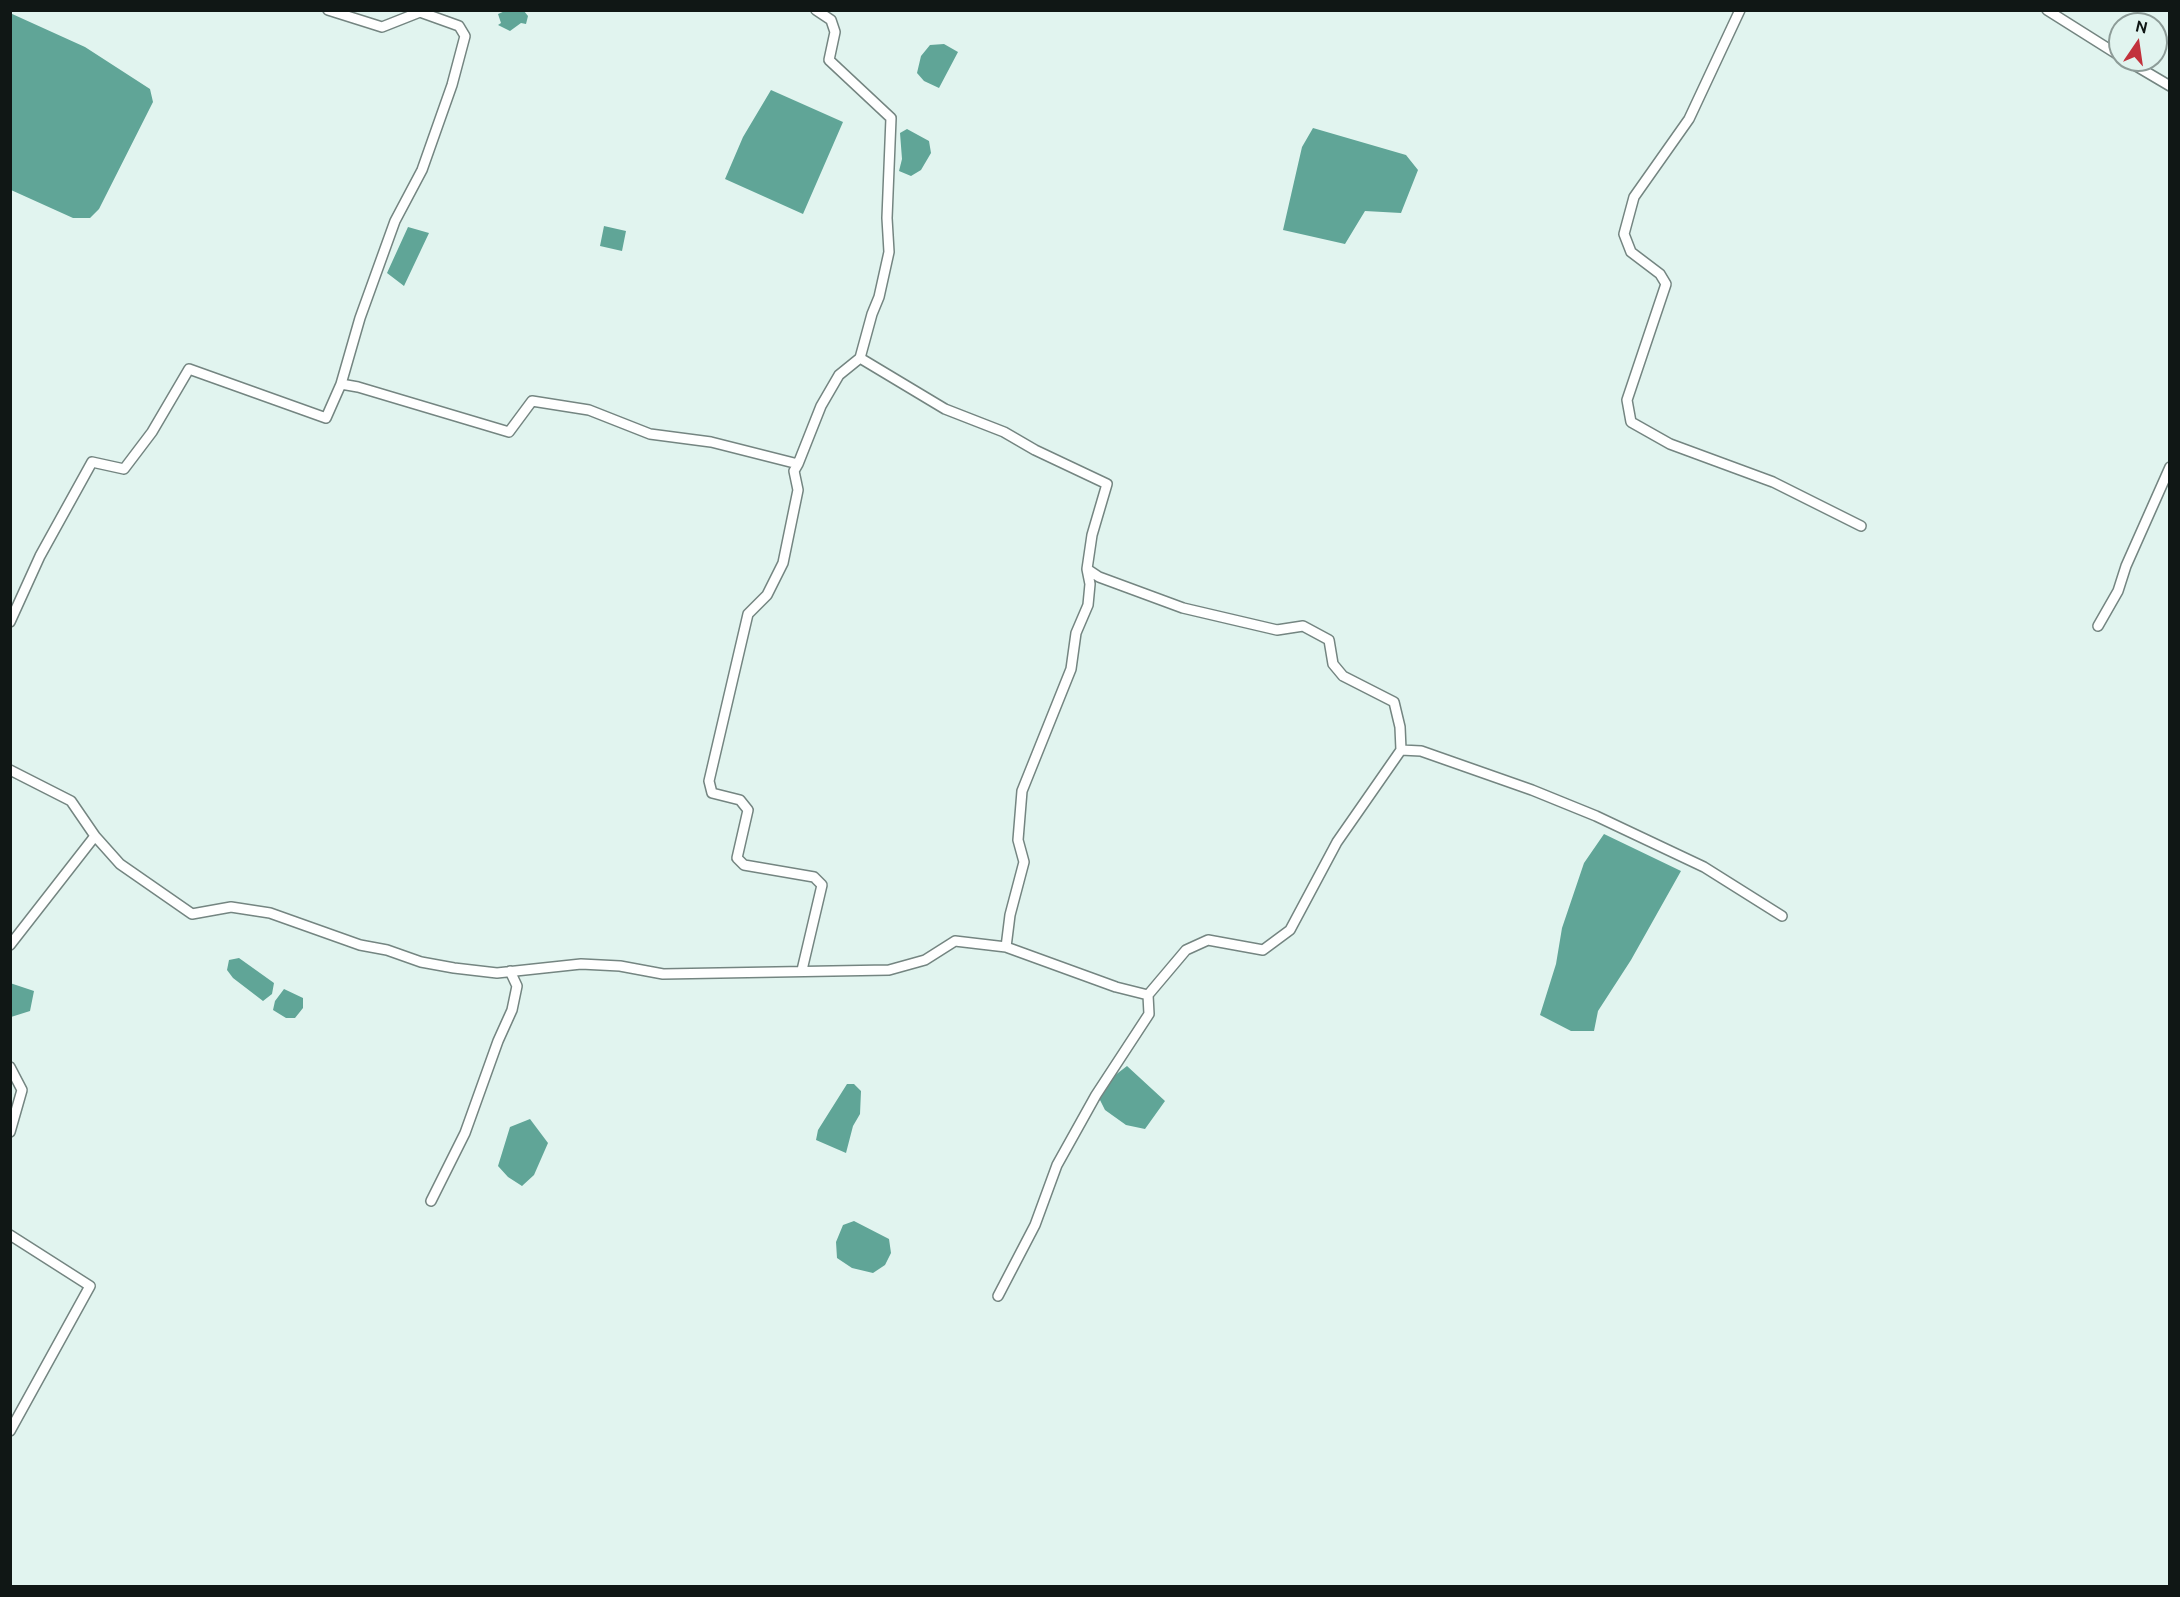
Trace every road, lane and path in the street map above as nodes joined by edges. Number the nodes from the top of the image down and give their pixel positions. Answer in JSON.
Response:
{"nodes":[{"id":1,"x":328,"y":10,"type":"edge"},
{"id":2,"x":816,"y":10,"type":"edge"},
{"id":3,"x":1740,"y":10,"type":"edge"},
{"id":4,"x":2047,"y":10,"type":"edge"},
{"id":5,"x":420,"y":11,"type":"edge"},
{"id":6,"x":2108,"y":48,"type":"edge"},
{"id":7,"x":2146,"y":72,"type":"edge"},
{"id":8,"x":2169,"y":86,"type":"edge"},
{"id":9,"x":860,"y":358,"type":"junction"},
{"id":10,"x":341,"y":384,"type":"junction"},
{"id":11,"x":798,"y":464,"type":"junction"},
{"id":12,"x":2169,"y":467,"type":"edge"},
{"id":13,"x":1861,"y":526,"type":"dead end"},
{"id":14,"x":1087,"y":569,"type":"junction"},
{"id":15,"x":10,"y":622,"type":"edge"},
{"id":16,"x":2098,"y":626,"type":"dead end"},
{"id":17,"x":1401,"y":750,"type":"junction"},
{"id":18,"x":10,"y":770,"type":"edge"},
{"id":19,"x":95,"y":836,"type":"junction"},
{"id":20,"x":1782,"y":916,"type":"dead end"},
{"id":21,"x":10,"y":945,"type":"edge"},
{"id":22,"x":1006,"y":947,"type":"junction"},
{"id":23,"x":802,"y":970,"type":"junction"},
{"id":24,"x":510,"y":971,"type":"junction"},
{"id":25,"x":1148,"y":995,"type":"junction"},
{"id":26,"x":10,"y":1067,"type":"edge"},
{"id":27,"x":10,"y":1132,"type":"edge"},
{"id":28,"x":431,"y":1201,"type":"dead end"},
{"id":29,"x":10,"y":1235,"type":"edge"},
{"id":30,"x":998,"y":1296,"type":"dead end"},
{"id":31,"x":10,"y":1431,"type":"edge"}],
"edges":[{"from":1,"to":5,"type":"street"},
{"from":2,"to":9,"type":"street"},
{"from":3,"to":13,"type":"street"},
{"from":4,"to":6,"type":"street"},
{"from":5,"to":10,"type":"street"},
{"from":7,"to":8,"type":"street"},
{"from":9,"to":11,"type":"street"},
{"from":9,"to":14,"type":"street"},
{"from":10,"to":11,"type":"street"},
{"from":10,"to":15,"type":"street"},
{"from":11,"to":23,"type":"street"},
{"from":12,"to":16,"type":"street"},
{"from":14,"to":17,"type":"street"},
{"from":14,"to":22,"type":"street"},
{"from":17,"to":20,"type":"street"},
{"from":17,"to":25,"type":"street"},
{"from":18,"to":19,"type":"street"},
{"from":19,"to":21,"type":"street"},
{"from":19,"to":24,"type":"street"},
{"from":22,"to":23,"type":"street"},
{"from":22,"to":25,"type":"street"},
{"from":23,"to":24,"type":"street"},
{"from":24,"to":28,"type":"street"},
{"from":25,"to":30,"type":"street"},
{"from":26,"to":27,"type":"street"},
{"from":29,"to":31,"type":"street"}]}
